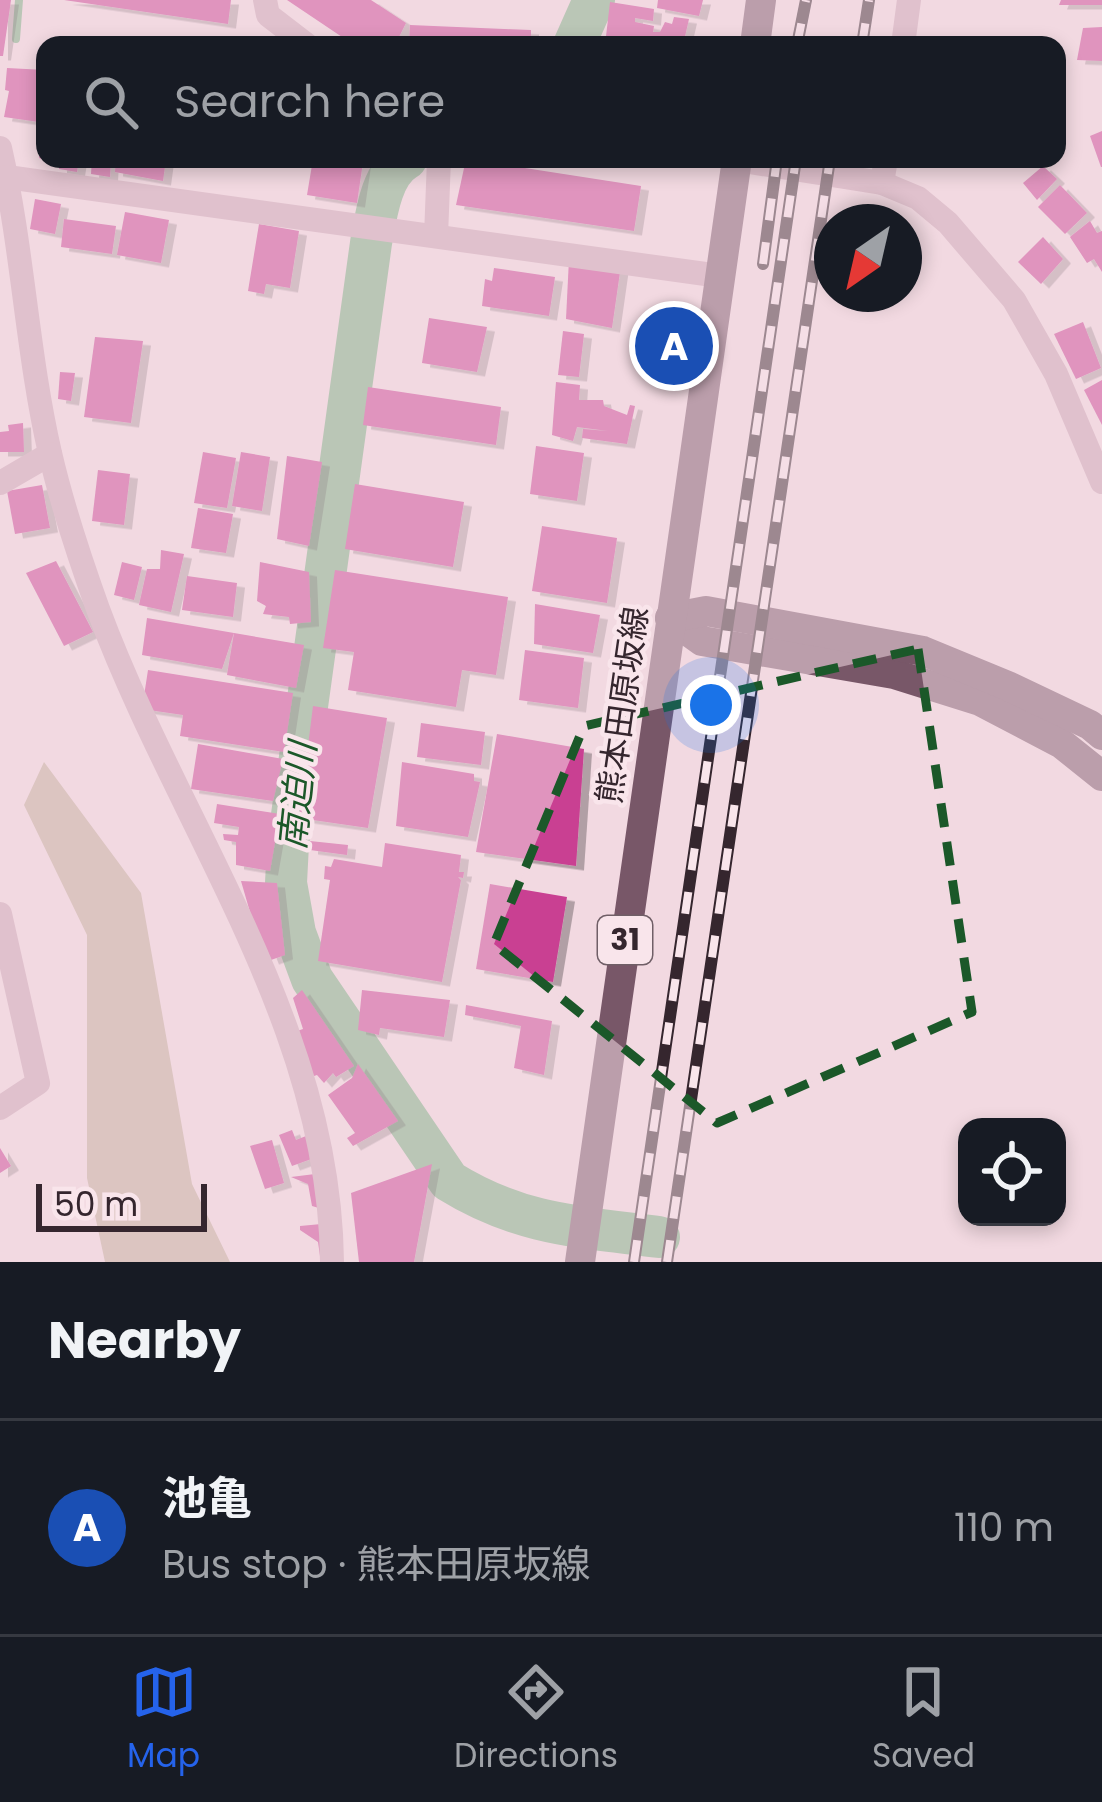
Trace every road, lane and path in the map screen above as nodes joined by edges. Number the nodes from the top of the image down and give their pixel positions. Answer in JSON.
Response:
{"nodes":[{"id":1,"x":265,"y":0,"type":"edge"},
{"id":2,"x":761,"y":0,"type":"edge"},
{"id":3,"x":909,"y":0,"type":"edge"},
{"id":4,"x":296,"y":36,"type":"edge"},
{"id":5,"x":755,"y":36,"type":"edge"},
{"id":6,"x":904,"y":36,"type":"edge"},
{"id":7,"x":0,"y":148,"type":"edge"},
{"id":8,"x":439,"y":168,"type":"edge"},
{"id":9,"x":736,"y":168,"type":"edge"},
{"id":10,"x":844,"y":168,"type":"edge"},
{"id":11,"x":884,"y":171,"type":"edge"},
{"id":12,"x":7,"y":177,"type":"junction"},
{"id":13,"x":436,"y":236,"type":"junction"},
{"id":14,"x":720,"y":276,"type":"junction"},
{"id":15,"x":50,"y":454,"type":"junction"},
{"id":16,"x":1102,"y":482,"type":"edge"},
{"id":17,"x":0,"y":483,"type":"edge"},
{"id":18,"x":670,"y":618,"type":"junction"},
{"id":19,"x":1102,"y":735,"type":"edge"},
{"id":20,"x":1102,"y":776,"type":"edge"},
{"id":21,"x":0,"y":914,"type":"edge"},
{"id":22,"x":0,"y":1108,"type":"edge"},
{"id":23,"x":332,"y":1262,"type":"edge"},
{"id":24,"x":580,"y":1262,"type":"edge"}],
"edges":[{"from":1,"to":4,"type":"street"},
{"from":2,"to":5,"type":"main road"},
{"from":3,"to":6,"type":"street"},
{"from":7,"to":12,"type":"street"},
{"from":8,"to":13,"type":"street"},
{"from":9,"to":14,"type":"main road","name":"熊本田原坂線","number":"31"},
{"from":10,"to":11,"type":"street"},
{"from":11,"to":16,"type":"street"},
{"from":12,"to":13,"type":"street"},
{"from":12,"to":15,"type":"street"},
{"from":13,"to":14,"type":"street"},
{"from":14,"to":18,"type":"main road","name":"熊本田原坂線","number":"31"},
{"from":15,"to":17,"type":"street"},
{"from":15,"to":23,"type":"street"},
{"from":18,"to":19,"type":"main road"},
{"from":18,"to":20,"type":"main road"},
{"from":18,"to":24,"type":"main road","name":"熊本田原坂線","number":"31"},
{"from":21,"to":22,"type":"street"}]}
